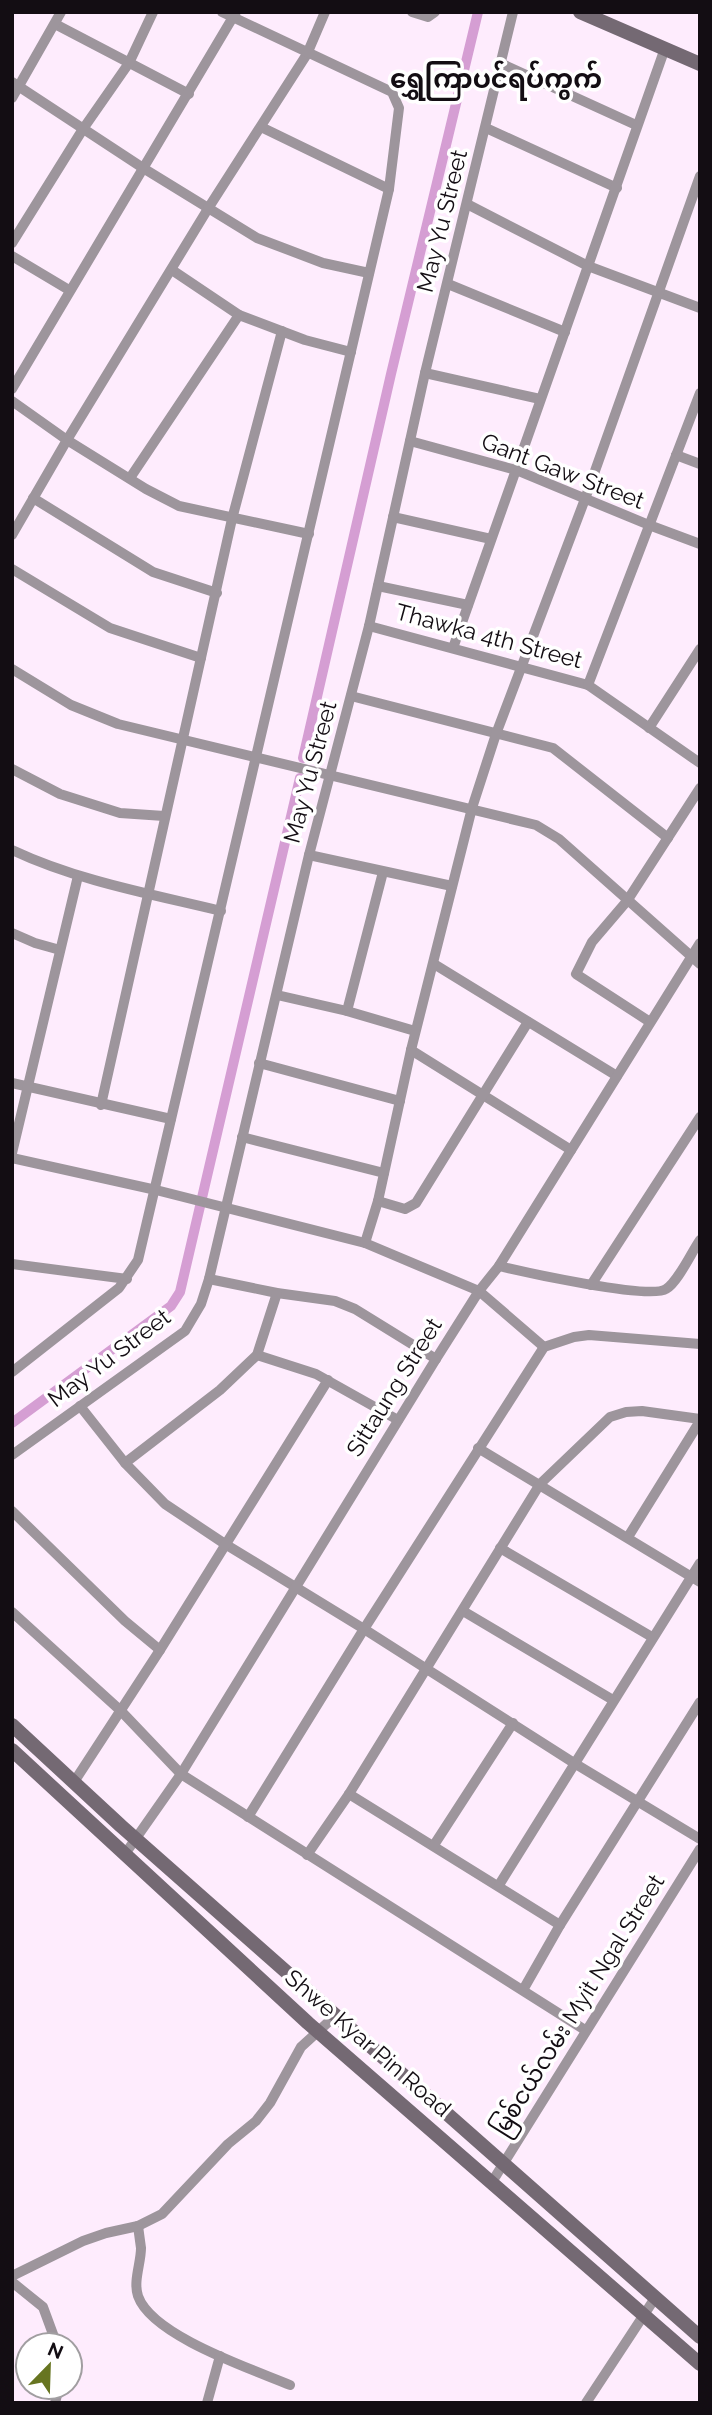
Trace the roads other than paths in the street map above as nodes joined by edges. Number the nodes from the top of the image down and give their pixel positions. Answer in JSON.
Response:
{"nodes":[{"id":1,"x":61,"y":12,"type":"edge"},
{"id":2,"x":153,"y":12,"type":"edge"},
{"id":3,"x":222,"y":12,"type":"edge"},
{"id":4,"x":325,"y":12,"type":"edge"},
{"id":5,"x":412,"y":12,"type":"edge"},
{"id":6,"x":435,"y":12,"type":"edge"},
{"id":7,"x":513,"y":12,"type":"edge"},
{"id":8,"x":580,"y":12,"type":"edge"},
{"id":9,"x":235,"y":15,"type":"edge"},
{"id":10,"x":55,"y":24,"type":"junction"},
{"id":11,"x":664,"y":51,"type":"junction"},
{"id":12,"x":307,"y":54,"type":"junction"},
{"id":13,"x":129,"y":63,"type":"junction"},
{"id":14,"x":500,"y":63,"type":"junction"},
{"id":15,"x":700,"y":64,"type":"edge"},
{"id":16,"x":16,"y":85,"type":"edge"},
{"id":17,"x":189,"y":94,"type":"junction"},
{"id":18,"x":12,"y":98,"type":"edge"},
{"id":19,"x":636,"y":125,"type":"junction"},
{"id":20,"x":261,"y":127,"type":"junction"},
{"id":21,"x":486,"y":128,"type":"junction"},
{"id":22,"x":83,"y":129,"type":"junction"},
{"id":23,"x":143,"y":168,"type":"junction"},
{"id":24,"x":700,"y":176,"type":"edge"},
{"id":25,"x":617,"y":188,"type":"junction"},
{"id":26,"x":389,"y":189,"type":"junction"},
{"id":27,"x":467,"y":205,"type":"junction"},
{"id":28,"x":209,"y":207,"type":"junction"},
{"id":29,"x":12,"y":243,"type":"edge"},
{"id":30,"x":12,"y":256,"type":"edge"},
{"id":31,"x":588,"y":266,"type":"junction"},
{"id":32,"x":172,"y":270,"type":"junction"},
{"id":33,"x":369,"y":273,"type":"junction"},
{"id":34,"x":448,"y":284,"type":"junction"},
{"id":35,"x":69,"y":290,"type":"junction"},
{"id":36,"x":659,"y":293,"type":"junction"},
{"id":37,"x":700,"y":309,"type":"edge"},
{"id":38,"x":239,"y":315,"type":"junction"},
{"id":39,"x":282,"y":331,"type":"junction"},
{"id":40,"x":565,"y":332,"type":"junction"},
{"id":41,"x":351,"y":352,"type":"junction"},
{"id":42,"x":425,"y":373,"type":"junction"},
{"id":43,"x":12,"y":389,"type":"edge"},
{"id":44,"x":700,"y":393,"type":"edge"},
{"id":45,"x":540,"y":399,"type":"junction"},
{"id":46,"x":12,"y":401,"type":"edge"},
{"id":47,"x":67,"y":440,"type":"junction"},
{"id":48,"x":410,"y":441,"type":"junction"},
{"id":49,"x":676,"y":455,"type":"junction"},
{"id":50,"x":700,"y":464,"type":"edge"},
{"id":51,"x":516,"y":470,"type":"junction"},
{"id":52,"x":130,"y":478,"type":"junction"},
{"id":53,"x":33,"y":498,"type":"junction"},
{"id":54,"x":585,"y":499,"type":"junction"},
{"id":55,"x":393,"y":517,"type":"junction"},
{"id":56,"x":232,"y":519,"type":"junction"},
{"id":57,"x":649,"y":526,"type":"junction"},
{"id":58,"x":309,"y":534,"type":"junction"},
{"id":59,"x":12,"y":536,"type":"edge"},
{"id":60,"x":491,"y":539,"type":"junction"},
{"id":61,"x":700,"y":544,"type":"edge"},
{"id":62,"x":12,"y":569,"type":"edge"},
{"id":63,"x":378,"y":586,"type":"junction"},
{"id":64,"x":217,"y":593,"type":"junction"},
{"id":65,"x":468,"y":605,"type":"junction"},
{"id":66,"x":369,"y":626,"type":"junction"},
{"id":67,"x":453,"y":648,"type":"junction"},
{"id":68,"x":700,"y":649,"type":"edge"},
{"id":69,"x":201,"y":658,"type":"junction"},
{"id":70,"x":523,"y":666,"type":"junction"},
{"id":71,"x":12,"y":669,"type":"edge"},
{"id":72,"x":588,"y":685,"type":"junction"},
{"id":73,"x":351,"y":696,"type":"junction"},
{"id":74,"x":649,"y":728,"type":"junction"},
{"id":75,"x":496,"y":734,"type":"junction"},
{"id":76,"x":182,"y":740,"type":"junction"},
{"id":77,"x":256,"y":758,"type":"junction"},
{"id":78,"x":700,"y":763,"type":"edge"},
{"id":79,"x":12,"y":769,"type":"edge"},
{"id":80,"x":330,"y":777,"type":"junction"},
{"id":81,"x":700,"y":788,"type":"edge"},
{"id":82,"x":472,"y":808,"type":"junction"},
{"id":83,"x":164,"y":816,"type":"junction"},
{"id":84,"x":668,"y":838,"type":"junction"},
{"id":85,"x":12,"y":850,"type":"edge"},
{"id":86,"x":309,"y":855,"type":"junction"},
{"id":87,"x":383,"y":872,"type":"junction"},
{"id":88,"x":78,"y":876,"type":"junction"},
{"id":89,"x":452,"y":886,"type":"junction"},
{"id":90,"x":149,"y":894,"type":"junction"},
{"id":91,"x":626,"y":901,"type":"junction"},
{"id":92,"x":221,"y":911,"type":"junction"},
{"id":93,"x":12,"y":933,"type":"edge"},
{"id":94,"x":700,"y":943,"type":"edge"},
{"id":95,"x":60,"y":950,"type":"junction"},
{"id":96,"x":696,"y":960,"type":"edge"},
{"id":97,"x":434,"y":964,"type":"junction"},
{"id":98,"x":277,"y":995,"type":"junction"},
{"id":99,"x":347,"y":1011,"type":"junction"},
{"id":100,"x":528,"y":1022,"type":"junction"},
{"id":101,"x":650,"y":1022,"type":"junction"},
{"id":102,"x":415,"y":1031,"type":"junction"},
{"id":103,"x":411,"y":1050,"type":"junction"},
{"id":104,"x":259,"y":1063,"type":"junction"},
{"id":105,"x":617,"y":1076,"type":"junction"},
{"id":106,"x":12,"y":1083,"type":"edge"},
{"id":107,"x":28,"y":1087,"type":"junction"},
{"id":108,"x":483,"y":1095,"type":"junction"},
{"id":109,"x":400,"y":1101,"type":"junction"},
{"id":110,"x":101,"y":1105,"type":"junction"},
{"id":111,"x":700,"y":1117,"type":"edge"},
{"id":112,"x":171,"y":1119,"type":"junction"},
{"id":113,"x":242,"y":1137,"type":"junction"},
{"id":114,"x":571,"y":1150,"type":"junction"},
{"id":115,"x":12,"y":1153,"type":"edge"},
{"id":116,"x":12,"y":1158,"type":"edge"},
{"id":117,"x":384,"y":1173,"type":"junction"},
{"id":118,"x":156,"y":1190,"type":"junction"},
{"id":119,"x":378,"y":1201,"type":"junction"},
{"id":120,"x":226,"y":1208,"type":"junction"},
{"id":121,"x":700,"y":1240,"type":"edge"},
{"id":122,"x":365,"y":1242,"type":"junction"},
{"id":123,"x":12,"y":1264,"type":"edge"},
{"id":124,"x":499,"y":1266,"type":"junction"},
{"id":125,"x":127,"y":1279,"type":"junction"},
{"id":126,"x":209,"y":1279,"type":"junction"},
{"id":127,"x":591,"y":1285,"type":"junction"},
{"id":128,"x":479,"y":1291,"type":"junction"},
{"id":129,"x":277,"y":1293,"type":"junction"},
{"id":130,"x":700,"y":1344,"type":"edge"},
{"id":131,"x":544,"y":1347,"type":"junction"},
{"id":132,"x":257,"y":1355,"type":"junction"},
{"id":133,"x":436,"y":1359,"type":"junction"},
{"id":134,"x":12,"y":1373,"type":"edge"},
{"id":135,"x":328,"y":1380,"type":"junction"},
{"id":136,"x":80,"y":1406,"type":"junction"},
{"id":137,"x":398,"y":1420,"type":"junction"},
{"id":138,"x":700,"y":1420,"type":"edge"},
{"id":139,"x":478,"y":1448,"type":"junction"},
{"id":140,"x":12,"y":1455,"type":"edge"},
{"id":141,"x":125,"y":1463,"type":"junction"},
{"id":142,"x":540,"y":1483,"type":"junction"},
{"id":143,"x":12,"y":1511,"type":"edge"},
{"id":144,"x":628,"y":1536,"type":"junction"},
{"id":145,"x":225,"y":1544,"type":"junction"},
{"id":146,"x":500,"y":1548,"type":"junction"},
{"id":147,"x":700,"y":1563,"type":"edge"},
{"id":148,"x":696,"y":1579,"type":"edge"},
{"id":149,"x":296,"y":1587,"type":"junction"},
{"id":150,"x":463,"y":1611,"type":"junction"},
{"id":151,"x":12,"y":1612,"type":"edge"},
{"id":152,"x":364,"y":1629,"type":"junction"},
{"id":153,"x":652,"y":1637,"type":"junction"},
{"id":154,"x":159,"y":1650,"type":"junction"},
{"id":155,"x":426,"y":1670,"type":"junction"},
{"id":156,"x":613,"y":1700,"type":"junction"},
{"id":157,"x":700,"y":1702,"type":"edge"},
{"id":158,"x":121,"y":1710,"type":"junction"},
{"id":159,"x":513,"y":1723,"type":"junction"},
{"id":160,"x":12,"y":1725,"type":"edge"},
{"id":161,"x":12,"y":1750,"type":"edge"},
{"id":162,"x":574,"y":1763,"type":"junction"},
{"id":163,"x":181,"y":1774,"type":"junction"},
{"id":164,"x":74,"y":1782,"type":"junction"},
{"id":165,"x":349,"y":1794,"type":"junction"},
{"id":166,"x":638,"y":1801,"type":"junction"},
{"id":167,"x":248,"y":1817,"type":"junction"},
{"id":168,"x":136,"y":1839,"type":"junction"},
{"id":169,"x":700,"y":1839,"type":"edge"},
{"id":170,"x":434,"y":1844,"type":"junction"},
{"id":171,"x":700,"y":1849,"type":"edge"},
{"id":172,"x":125,"y":1854,"type":"junction"},
{"id":173,"x":307,"y":1855,"type":"junction"},
{"id":174,"x":499,"y":1885,"type":"junction"},
{"id":175,"x":560,"y":1925,"type":"junction"},
{"id":176,"x":523,"y":1990,"type":"junction"},
{"id":177,"x":335,"y":2016,"type":"junction"},
{"id":178,"x":585,"y":2030,"type":"junction"},
{"id":179,"x":317,"y":2031,"type":"junction"},
{"id":180,"x":504,"y":2165,"type":"junction"},
{"id":181,"x":492,"y":2182,"type":"junction"},
{"id":182,"x":138,"y":2226,"type":"junction"},
{"id":183,"x":12,"y":2276,"type":"edge"},
{"id":184,"x":12,"y":2282,"type":"edge"},
{"id":185,"x":655,"y":2298,"type":"junction"},
{"id":186,"x":644,"y":2315,"type":"junction"},
{"id":187,"x":52,"y":2331,"type":"edge"},
{"id":188,"x":700,"y":2337,"type":"edge"},
{"id":189,"x":220,"y":2356,"type":"junction"},
{"id":190,"x":700,"y":2364,"type":"edge"},
{"id":191,"x":290,"y":2385,"type":"dead end"},
{"id":192,"x":207,"y":2403,"type":"edge"},
{"id":193,"x":586,"y":2403,"type":"edge"}],
"edges":[{"from":1,"to":10,"type":"street"},
{"from":2,"to":13,"type":"street"},
{"from":3,"to":9,"type":"street"},
{"from":4,"to":12,"type":"street"},
{"from":5,"to":6,"type":"street"},
{"from":7,"to":14,"type":"street","name":"May Yu Street"},
{"from":8,"to":11,"type":"street"},
{"from":9,"to":12,"type":"street"},
{"from":9,"to":17,"type":"street"},
{"from":10,"to":13,"type":"street"},
{"from":10,"to":16,"type":"street"},
{"from":11,"to":15,"type":"street"},
{"from":11,"to":19,"type":"street"},
{"from":12,"to":20,"type":"street"},
{"from":12,"to":26,"type":"street"},
{"from":13,"to":17,"type":"street"},
{"from":13,"to":22,"type":"street"},
{"from":14,"to":19,"type":"street"},
{"from":14,"to":21,"type":"street","name":"May Yu Street"},
{"from":16,"to":18,"type":"street"},
{"from":16,"to":22,"type":"street"},
{"from":17,"to":23,"type":"street"},
{"from":19,"to":25,"type":"street"},
{"from":20,"to":26,"type":"street"},
{"from":20,"to":28,"type":"street"},
{"from":21,"to":25,"type":"street"},
{"from":21,"to":27,"type":"street","name":"May Yu Street"},
{"from":22,"to":23,"type":"street"},
{"from":22,"to":29,"type":"street"},
{"from":23,"to":28,"type":"street"},
{"from":23,"to":35,"type":"street"},
{"from":24,"to":36,"type":"street"},
{"from":25,"to":31,"type":"street"},
{"from":26,"to":33,"type":"street"},
{"from":27,"to":31,"type":"street"},
{"from":27,"to":34,"type":"street","name":"May Yu Street"},
{"from":28,"to":32,"type":"street"},
{"from":28,"to":33,"type":"street"},
{"from":30,"to":35,"type":"street"},
{"from":31,"to":36,"type":"street"},
{"from":31,"to":40,"type":"street"},
{"from":32,"to":38,"type":"street"},
{"from":32,"to":47,"type":"street"},
{"from":33,"to":41,"type":"street"},
{"from":34,"to":40,"type":"street"},
{"from":34,"to":42,"type":"street","name":"May Yu Street"},
{"from":35,"to":43,"type":"street"},
{"from":36,"to":37,"type":"street"},
{"from":36,"to":54,"type":"street"},
{"from":38,"to":39,"type":"street"},
{"from":38,"to":52,"type":"street"},
{"from":39,"to":41,"type":"street"},
{"from":39,"to":56,"type":"street"},
{"from":40,"to":45,"type":"street"},
{"from":41,"to":58,"type":"street"},
{"from":42,"to":45,"type":"street"},
{"from":42,"to":48,"type":"street","name":"May Yu Street"},
{"from":44,"to":49,"type":"street"},
{"from":45,"to":51,"type":"street"},
{"from":46,"to":47,"type":"street"},
{"from":47,"to":52,"type":"street"},
{"from":47,"to":53,"type":"street"},
{"from":48,"to":51,"type":"street","name":"Gant Gaw Street"},
{"from":48,"to":55,"type":"street","name":"May Yu Street"},
{"from":49,"to":50,"type":"street"},
{"from":49,"to":57,"type":"street"},
{"from":51,"to":54,"type":"street","name":"Gant Gaw Street"},
{"from":51,"to":60,"type":"street"},
{"from":52,"to":56,"type":"street"},
{"from":53,"to":59,"type":"street"},
{"from":53,"to":64,"type":"street"},
{"from":54,"to":57,"type":"street","name":"Gant Gaw Street"},
{"from":54,"to":70,"type":"street"},
{"from":55,"to":60,"type":"street"},
{"from":55,"to":63,"type":"street","name":"May Yu Street"},
{"from":56,"to":58,"type":"street"},
{"from":56,"to":64,"type":"street"},
{"from":57,"to":61,"type":"street","name":"Gant Gaw Street"},
{"from":57,"to":72,"type":"street"},
{"from":58,"to":77,"type":"street"},
{"from":60,"to":65,"type":"street"},
{"from":62,"to":69,"type":"street"},
{"from":63,"to":65,"type":"street"},
{"from":63,"to":66,"type":"street","name":"May Yu Street"},
{"from":64,"to":69,"type":"street"},
{"from":65,"to":67,"type":"street"},
{"from":66,"to":67,"type":"street","name":"Thawka 4th Street"},
{"from":66,"to":73,"type":"street","name":"May Yu Street"},
{"from":67,"to":70,"type":"street","name":"Thawka 4th Street"},
{"from":68,"to":74,"type":"street"},
{"from":69,"to":76,"type":"street"},
{"from":70,"to":72,"type":"street","name":"Thawka 4th Street"},
{"from":70,"to":75,"type":"street"},
{"from":71,"to":76,"type":"street"},
{"from":72,"to":74,"type":"street","name":"Thawka 4th Street"},
{"from":73,"to":75,"type":"street"},
{"from":73,"to":80,"type":"street","name":"May Yu Street"},
{"from":74,"to":78,"type":"street","name":"Thawka 4th Street"},
{"from":75,"to":82,"type":"street"},
{"from":75,"to":84,"type":"street"},
{"from":76,"to":77,"type":"street"},
{"from":76,"to":83,"type":"street"},
{"from":77,"to":80,"type":"street"},
{"from":77,"to":92,"type":"street"},
{"from":79,"to":83,"type":"street"},
{"from":80,"to":82,"type":"street"},
{"from":80,"to":86,"type":"street","name":"May Yu Street"},
{"from":81,"to":84,"type":"street"},
{"from":82,"to":89,"type":"street"},
{"from":82,"to":91,"type":"street"},
{"from":83,"to":90,"type":"street"},
{"from":84,"to":91,"type":"street"},
{"from":85,"to":88,"type":"street"},
{"from":86,"to":87,"type":"street"},
{"from":86,"to":98,"type":"street","name":"May Yu Street"},
{"from":87,"to":89,"type":"street"},
{"from":87,"to":99,"type":"street"},
{"from":88,"to":90,"type":"street"},
{"from":88,"to":95,"type":"street"},
{"from":89,"to":97,"type":"street"},
{"from":90,"to":92,"type":"street"},
{"from":90,"to":110,"type":"street"},
{"from":91,"to":96,"type":"street"},
{"from":91,"to":101,"type":"street"},
{"from":92,"to":112,"type":"street"},
{"from":93,"to":95,"type":"street"},
{"from":94,"to":96,"type":"street","name":"Sittaung Street"},
{"from":95,"to":107,"type":"street"},
{"from":96,"to":101,"type":"street","name":"Sittaung Street"},
{"from":97,"to":100,"type":"street"},
{"from":97,"to":102,"type":"street"},
{"from":98,"to":99,"type":"street"},
{"from":98,"to":104,"type":"street","name":"May Yu Street"},
{"from":99,"to":102,"type":"street"},
{"from":100,"to":105,"type":"street"},
{"from":100,"to":108,"type":"street"},
{"from":101,"to":105,"type":"street","name":"Sittaung Street"},
{"from":102,"to":103,"type":"street"},
{"from":103,"to":108,"type":"street"},
{"from":103,"to":109,"type":"street"},
{"from":104,"to":109,"type":"street"},
{"from":104,"to":113,"type":"street","name":"May Yu Street"},
{"from":105,"to":114,"type":"street","name":"Sittaung Street"},
{"from":106,"to":107,"type":"street"},
{"from":107,"to":110,"type":"street"},
{"from":107,"to":115,"type":"street"},
{"from":108,"to":114,"type":"street"},
{"from":108,"to":119,"type":"street"},
{"from":109,"to":117,"type":"street"},
{"from":110,"to":112,"type":"street"},
{"from":111,"to":127,"type":"street"},
{"from":112,"to":118,"type":"street"},
{"from":113,"to":117,"type":"street"},
{"from":113,"to":120,"type":"street","name":"May Yu Street"},
{"from":114,"to":124,"type":"street","name":"Sittaung Street"},
{"from":116,"to":118,"type":"street"},
{"from":117,"to":119,"type":"street"},
{"from":118,"to":120,"type":"street"},
{"from":118,"to":125,"type":"street"},
{"from":119,"to":122,"type":"street"},
{"from":120,"to":122,"type":"street"},
{"from":120,"to":126,"type":"street","name":"May Yu Street"},
{"from":121,"to":127,"type":"street"},
{"from":122,"to":128,"type":"street"},
{"from":123,"to":125,"type":"street"},
{"from":124,"to":127,"type":"street"},
{"from":124,"to":128,"type":"street","name":"Sittaung Street"},
{"from":125,"to":134,"type":"street"},
{"from":126,"to":129,"type":"street"},
{"from":126,"to":136,"type":"street","name":"May Yu Street"},
{"from":128,"to":131,"type":"street"},
{"from":128,"to":133,"type":"street","name":"Sittaung Street"},
{"from":129,"to":132,"type":"street"},
{"from":129,"to":133,"type":"street"},
{"from":130,"to":131,"type":"street"},
{"from":131,"to":139,"type":"street"},
{"from":132,"to":135,"type":"street"},
{"from":132,"to":141,"type":"street"},
{"from":133,"to":137,"type":"street","name":"Sittaung Street"},
{"from":135,"to":137,"type":"street"},
{"from":135,"to":145,"type":"street"},
{"from":136,"to":140,"type":"street","name":"May Yu Street"},
{"from":136,"to":141,"type":"street"},
{"from":137,"to":149,"type":"street","name":"Sittaung Street"},
{"from":138,"to":142,"type":"street"},
{"from":138,"to":144,"type":"street"},
{"from":139,"to":142,"type":"street"},
{"from":139,"to":152,"type":"street"},
{"from":141,"to":145,"type":"street"},
{"from":142,"to":144,"type":"street"},
{"from":142,"to":146,"type":"street"},
{"from":143,"to":154,"type":"street"},
{"from":144,"to":148,"type":"street"},
{"from":145,"to":149,"type":"street"},
{"from":145,"to":154,"type":"street"},
{"from":146,"to":150,"type":"street"},
{"from":146,"to":153,"type":"street"},
{"from":147,"to":148,"type":"street"},
{"from":148,"to":153,"type":"street"},
{"from":149,"to":152,"type":"street"},
{"from":149,"to":163,"type":"street","name":"Sittaung Street"},
{"from":150,"to":155,"type":"street"},
{"from":150,"to":156,"type":"street"},
{"from":151,"to":158,"type":"street"},
{"from":152,"to":155,"type":"street"},
{"from":152,"to":167,"type":"street"},
{"from":153,"to":156,"type":"street"},
{"from":154,"to":158,"type":"street"},
{"from":155,"to":159,"type":"street"},
{"from":155,"to":165,"type":"street"},
{"from":156,"to":162,"type":"street"},
{"from":157,"to":166,"type":"street"},
{"from":158,"to":163,"type":"street"},
{"from":158,"to":164,"type":"street"},
{"from":159,"to":162,"type":"street"},
{"from":159,"to":170,"type":"street"},
{"from":160,"to":164,"type":"street","name":"Shwe Kyar Pin Road"},
{"from":161,"to":172,"type":"street","name":"Shwe Kyar Pin Road"},
{"from":162,"to":166,"type":"street"},
{"from":162,"to":174,"type":"street"},
{"from":163,"to":167,"type":"street"},
{"from":163,"to":168,"type":"street","name":"Sittaung Street"},
{"from":164,"to":168,"type":"street","name":"Shwe Kyar Pin Road"},
{"from":165,"to":170,"type":"street"},
{"from":165,"to":173,"type":"street"},
{"from":166,"to":169,"type":"street"},
{"from":166,"to":175,"type":"street"},
{"from":167,"to":173,"type":"street"},
{"from":168,"to":172,"type":"street","name":"Sittaung Street"},
{"from":168,"to":177,"type":"street","name":"Shwe Kyar Pin Road"},
{"from":170,"to":174,"type":"street"},
{"from":171,"to":178,"type":"street","name":"မြစ်ငယ်လမ်း Myit Ngal Street"},
{"from":172,"to":179,"type":"street","name":"Shwe Kyar Pin Road"},
{"from":173,"to":176,"type":"street"},
{"from":174,"to":175,"type":"street"},
{"from":175,"to":176,"type":"street"},
{"from":176,"to":178,"type":"street"},
{"from":177,"to":179,"type":"street"},
{"from":177,"to":180,"type":"street","name":"Shwe Kyar Pin Road"},
{"from":178,"to":180,"type":"street","name":"မြစ်ငယ်လမ်း Myit Ngal Street"},
{"from":179,"to":181,"type":"street","name":"Shwe Kyar Pin Road"},
{"from":179,"to":182,"type":"street"},
{"from":180,"to":181,"type":"street","name":"မြစ်ငယ်လမ်း Myit Ngal Street"},
{"from":180,"to":185,"type":"street","name":"Shwe Kyar Pin Road"},
{"from":181,"to":186,"type":"street","name":"Shwe Kyar Pin Road"},
{"from":182,"to":183,"type":"street"},
{"from":182,"to":189,"type":"street"},
{"from":184,"to":187,"type":"street"},
{"from":185,"to":186,"type":"street"},
{"from":185,"to":188,"type":"street","name":"Shwe Kyar Pin Road"},
{"from":186,"to":190,"type":"street","name":"Shwe Kyar Pin Road"},
{"from":186,"to":193,"type":"street"},
{"from":189,"to":191,"type":"street"},
{"from":189,"to":192,"type":"street"}]}
